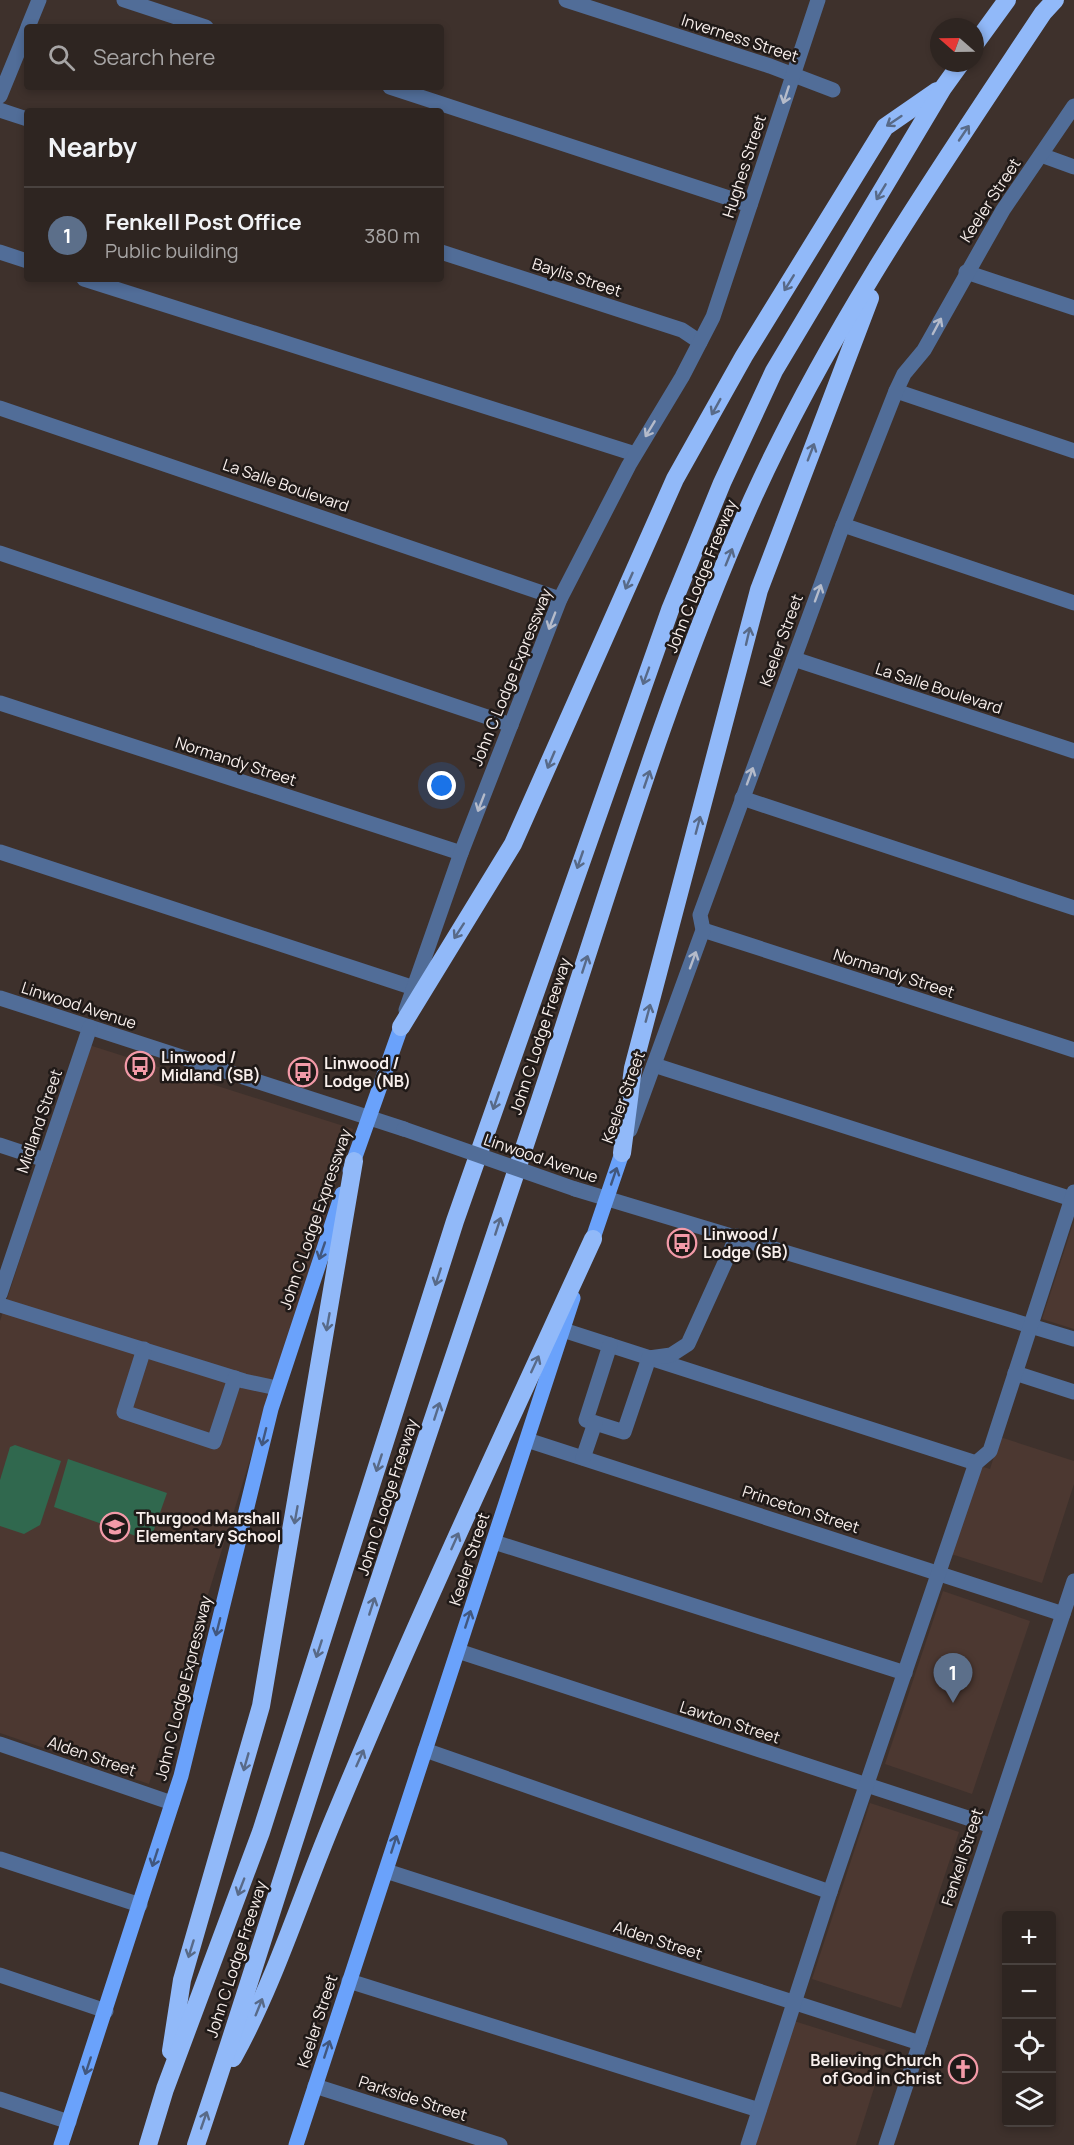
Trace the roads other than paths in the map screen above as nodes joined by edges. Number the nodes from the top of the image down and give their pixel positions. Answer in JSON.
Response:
{"nodes":[{"id":1,"x":39,"y":0,"type":"edge"},
{"id":2,"x":124,"y":0,"type":"edge"},
{"id":3,"x":566,"y":0,"type":"edge"},
{"id":4,"x":818,"y":0,"type":"edge"},
{"id":5,"x":1007,"y":0,"type":"edge"},
{"id":6,"x":1055,"y":0,"type":"edge"},
{"id":7,"x":30,"y":24,"type":"edge"},
{"id":8,"x":197,"y":24,"type":"edge"},
{"id":9,"x":984,"y":32,"type":"edge"},
{"id":10,"x":24,"y":38,"type":"edge"},
{"id":11,"x":955,"y":72,"type":"edge"},
{"id":12,"x":793,"y":74,"type":"junction"},
{"id":13,"x":943,"y":88,"type":"junction"},
{"id":14,"x":399,"y":90,"type":"edge"},
{"id":15,"x":833,"y":90,"type":"dead end"},
{"id":16,"x":0,"y":96,"type":"edge"},
{"id":17,"x":1074,"y":106,"type":"edge"},
{"id":18,"x":0,"y":110,"type":"edge"},
{"id":19,"x":24,"y":118,"type":"edge"},
{"id":20,"x":1041,"y":155,"type":"junction"},
{"id":21,"x":1074,"y":167,"type":"edge"},
{"id":22,"x":750,"y":205,"type":"junction"},
{"id":23,"x":897,"y":234,"type":"junction"},
{"id":24,"x":0,"y":252,"type":"edge"},
{"id":25,"x":444,"y":253,"type":"edge"},
{"id":26,"x":24,"y":260,"type":"edge"},
{"id":27,"x":966,"y":272,"type":"junction"},
{"id":28,"x":93,"y":282,"type":"edge"},
{"id":29,"x":1074,"y":308,"type":"edge"},
{"id":30,"x":700,"y":342,"type":"junction"},
{"id":31,"x":896,"y":392,"type":"junction"},
{"id":32,"x":0,"y":408,"type":"edge"},
{"id":33,"x":1074,"y":451,"type":"edge"},
{"id":34,"x":635,"y":454,"type":"junction"},
{"id":35,"x":843,"y":525,"type":"junction"},
{"id":36,"x":0,"y":553,"type":"edge"},
{"id":37,"x":560,"y":599,"type":"junction"},
{"id":38,"x":1074,"y":603,"type":"edge"},
{"id":39,"x":794,"y":659,"type":"junction"},
{"id":40,"x":0,"y":703,"type":"edge"},
{"id":41,"x":511,"y":725,"type":"junction"},
{"id":42,"x":1074,"y":751,"type":"edge"},
{"id":43,"x":742,"y":798,"type":"junction"},
{"id":44,"x":0,"y":852,"type":"edge"},
{"id":45,"x":461,"y":853,"type":"junction"},
{"id":46,"x":1074,"y":908,"type":"edge"},
{"id":47,"x":703,"y":930,"type":"junction"},
{"id":48,"x":414,"y":988,"type":"junction"},
{"id":49,"x":0,"y":998,"type":"edge"},
{"id":50,"x":400,"y":1027,"type":"junction"},
{"id":51,"x":90,"y":1028,"type":"junction"},
{"id":52,"x":1074,"y":1050,"type":"edge"},
{"id":53,"x":654,"y":1065,"type":"junction"},
{"id":54,"x":370,"y":1117,"type":"junction"},
{"id":55,"x":0,"y":1145,"type":"edge"},
{"id":56,"x":622,"y":1153,"type":"junction"},
{"id":57,"x":45,"y":1160,"type":"junction"},
{"id":58,"x":354,"y":1161,"type":"junction"},
{"id":59,"x":1073,"y":1196,"type":"edge"},
{"id":60,"x":606,"y":1199,"type":"junction"},
{"id":61,"x":737,"y":1236,"type":"junction"},
{"id":62,"x":593,"y":1239,"type":"junction"},
{"id":63,"x":5,"y":1265,"type":"edge"},
{"id":64,"x":0,"y":1294,"type":"edge"},
{"id":65,"x":0,"y":1305,"type":"edge"},
{"id":66,"x":1030,"y":1325,"type":"junction"},
{"id":67,"x":563,"y":1330,"type":"junction"},
{"id":68,"x":1074,"y":1339,"type":"edge"},
{"id":69,"x":610,"y":1345,"type":"junction"},
{"id":70,"x":144,"y":1349,"type":"junction"},
{"id":71,"x":649,"y":1358,"type":"junction"},
{"id":72,"x":1015,"y":1373,"type":"junction"},
{"id":73,"x":235,"y":1378,"type":"junction"},
{"id":74,"x":277,"y":1388,"type":"junction"},
{"id":75,"x":1074,"y":1392,"type":"edge"},
{"id":76,"x":595,"y":1423,"type":"junction"},
{"id":77,"x":527,"y":1440,"type":"junction"},
{"id":78,"x":583,"y":1458,"type":"junction"},
{"id":79,"x":976,"y":1463,"type":"junction"},
{"id":80,"x":494,"y":1542,"type":"junction"},
{"id":81,"x":939,"y":1573,"type":"junction"},
{"id":82,"x":1074,"y":1581,"type":"edge"},
{"id":83,"x":1063,"y":1614,"type":"junction"},
{"id":84,"x":458,"y":1651,"type":"junction"},
{"id":85,"x":905,"y":1672,"type":"junction"},
{"id":86,"x":0,"y":1744,"type":"edge"},
{"id":87,"x":425,"y":1750,"type":"junction"},
{"id":88,"x":867,"y":1786,"type":"junction"},
{"id":89,"x":172,"y":1803,"type":"junction"},
{"id":90,"x":992,"y":1826,"type":"junction"},
{"id":91,"x":0,"y":1859,"type":"edge"},
{"id":92,"x":386,"y":1871,"type":"junction"},
{"id":93,"x":830,"y":1892,"type":"junction"},
{"id":94,"x":140,"y":1905,"type":"junction"},
{"id":95,"x":0,"y":1975,"type":"edge"},
{"id":96,"x":349,"y":1981,"type":"junction"},
{"id":97,"x":795,"y":2002,"type":"junction"},
{"id":98,"x":106,"y":2011,"type":"junction"},
{"id":99,"x":920,"y":2043,"type":"junction"},
{"id":100,"x":315,"y":2086,"type":"junction"},
{"id":101,"x":165,"y":2089,"type":"junction"},
{"id":102,"x":213,"y":2096,"type":"junction"},
{"id":103,"x":0,"y":2099,"type":"edge"},
{"id":104,"x":759,"y":2110,"type":"junction"},
{"id":105,"x":69,"y":2122,"type":"junction"},
{"id":106,"x":62,"y":2145,"type":"edge"},
{"id":107,"x":148,"y":2145,"type":"edge"},
{"id":108,"x":196,"y":2145,"type":"edge"},
{"id":109,"x":296,"y":2145,"type":"edge"},
{"id":110,"x":500,"y":2145,"type":"edge"},
{"id":111,"x":748,"y":2145,"type":"edge"},
{"id":112,"x":886,"y":2145,"type":"edge"}],
"edges":[{"from":1,"to":7,"type":"street"},
{"from":2,"to":8,"type":"street"},
{"from":3,"to":12,"type":"street","name":"Inverness Street"},
{"from":4,"to":12,"type":"street","name":"Hughes Street"},
{"from":5,"to":9,"type":"highway"},
{"from":23,"to":6,"type":"highway","name":"John C Lodge Freeway","one_way":true},
{"from":10,"to":16,"type":"street"},
{"from":11,"to":13,"type":"highway","name":"John C Lodge Freeway"},
{"from":12,"to":15,"type":"street","name":"Inverness Street"},
{"from":12,"to":22,"type":"street","name":"Hughes Street","one_way":true},
{"from":13,"to":50,"type":"highway","one_way":true},
{"from":13,"to":101,"type":"highway","name":"John C Lodge Freeway","one_way":true},
{"from":14,"to":22,"type":"street"},
{"from":17,"to":20,"type":"street","name":"Keeler Street"},
{"from":18,"to":19,"type":"street"},
{"from":20,"to":21,"type":"street"},
{"from":20,"to":27,"type":"street","name":"Keeler Street"},
{"from":22,"to":30,"type":"street","name":"Hughes Street"},
{"from":56,"to":23,"type":"highway","one_way":true},
{"from":102,"to":23,"type":"highway","name":"John C Lodge Freeway","one_way":true},
{"from":24,"to":26,"type":"street"},
{"from":25,"to":30,"type":"street","name":"Baylis Street"},
{"from":27,"to":29,"type":"street"},
{"from":31,"to":27,"type":"street","name":"Keeler Street","one_way":true},
{"from":28,"to":34,"type":"street"},
{"from":30,"to":34,"type":"street","name":"John C Lodge Expressway","one_way":true},
{"from":31,"to":33,"type":"street"},
{"from":31,"to":35,"type":"street","name":"Keeler Street"},
{"from":32,"to":37,"type":"street","name":"La Salle Boulevard"},
{"from":34,"to":37,"type":"street","name":"John C Lodge Expressway"},
{"from":35,"to":38,"type":"street"},
{"from":39,"to":35,"type":"street","name":"Keeler Street","one_way":true},
{"from":36,"to":41,"type":"street"},
{"from":37,"to":41,"type":"street","name":"John C Lodge Expressway","one_way":true},
{"from":39,"to":42,"type":"street","name":"La Salle Boulevard"},
{"from":43,"to":39,"type":"street","name":"Keeler Street","one_way":true},
{"from":40,"to":45,"type":"street","name":"Normandy Street"},
{"from":41,"to":45,"type":"street","name":"John C Lodge Expressway","one_way":true},
{"from":43,"to":46,"type":"street"},
{"from":43,"to":47,"type":"street","name":"Keeler Street"},
{"from":44,"to":48,"type":"street"},
{"from":45,"to":48,"type":"street","name":"John C Lodge Expressway"},
{"from":47,"to":52,"type":"street","name":"Normandy Street"},
{"from":53,"to":47,"type":"street","name":"Keeler Street","one_way":true},
{"from":48,"to":50,"type":"street","name":"John C Lodge Expressway"},
{"from":49,"to":51,"type":"street","name":"Linwood Avenue"},
{"from":50,"to":54,"type":"main road","name":"John C Lodge Expressway"},
{"from":51,"to":54,"type":"street","name":"Linwood Avenue"},
{"from":51,"to":57,"type":"street","name":"Midland Street"},
{"from":53,"to":56,"type":"street","name":"Keeler Street"},
{"from":53,"to":59,"type":"street"},
{"from":54,"to":58,"type":"main road","name":"John C Lodge Expressway"},
{"from":54,"to":60,"type":"street","name":"Linwood Avenue","bridge":true},
{"from":55,"to":57,"type":"street"},
{"from":60,"to":56,"type":"main road","name":"Keeler Street","one_way":true},
{"from":57,"to":63,"type":"street","name":"Midland Street"},
{"from":58,"to":74,"type":"main road","name":"John C Lodge Expressway","one_way":true},
{"from":58,"to":101,"type":"highway","one_way":true},
{"from":59,"to":66,"type":"street"},
{"from":60,"to":61,"type":"street","name":"Linwood Avenue"},
{"from":60,"to":62,"type":"main road","name":"Keeler Street"},
{"from":61,"to":66,"type":"street","name":"Linwood Avenue"},
{"from":61,"to":71,"type":"street"},
{"from":62,"to":67,"type":"main road","name":"Keeler Street"},
{"from":102,"to":62,"type":"highway","one_way":true},
{"from":63,"to":64,"type":"street","name":"Midland Street"},
{"from":65,"to":70,"type":"street"},
{"from":66,"to":68,"type":"street","name":"Linwood Avenue"},
{"from":66,"to":72,"type":"street"},
{"from":67,"to":69,"type":"street"},
{"from":67,"to":77,"type":"main road","name":"Keeler Street"},
{"from":69,"to":71,"type":"street"},
{"from":69,"to":76,"type":"street"},
{"from":70,"to":73,"type":"street"},
{"from":70,"to":73,"type":"street"},
{"from":71,"to":76,"type":"street"},
{"from":71,"to":79,"type":"street"},
{"from":72,"to":75,"type":"street"},
{"from":72,"to":79,"type":"street"},
{"from":73,"to":74,"type":"street"},
{"from":74,"to":89,"type":"main road","name":"John C Lodge Expressway","one_way":true},
{"from":76,"to":78,"type":"street"},
{"from":77,"to":78,"type":"street","name":"Princeton Street"},
{"from":77,"to":80,"type":"main road","name":"Keeler Street"},
{"from":78,"to":81,"type":"street","name":"Princeton Street"},
{"from":79,"to":81,"type":"street"},
{"from":84,"to":80,"type":"main road","name":"Keeler Street","one_way":true},
{"from":80,"to":85,"type":"street"},
{"from":81,"to":83,"type":"street","name":"Princeton Street"},
{"from":81,"to":85,"type":"street"},
{"from":82,"to":83,"type":"street","name":"Fenkell Street"},
{"from":83,"to":90,"type":"street","name":"Fenkell Street"},
{"from":84,"to":87,"type":"main road","name":"Keeler Street"},
{"from":84,"to":88,"type":"street","name":"Lawton Street"},
{"from":85,"to":88,"type":"street"},
{"from":86,"to":89,"type":"street","name":"Alden Street"},
{"from":92,"to":87,"type":"main road","name":"Keeler Street","one_way":true},
{"from":87,"to":93,"type":"street"},
{"from":88,"to":90,"type":"street","name":"Lawton Street"},
{"from":88,"to":93,"type":"street"},
{"from":89,"to":94,"type":"main road","name":"John C Lodge Expressway","one_way":true},
{"from":90,"to":99,"type":"street","name":"Fenkell Street"},
{"from":91,"to":94,"type":"street"},
{"from":92,"to":96,"type":"main road","name":"Keeler Street"},
{"from":92,"to":97,"type":"street","name":"Alden Street"},
{"from":93,"to":97,"type":"street"},
{"from":94,"to":98,"type":"main road","name":"John C Lodge Expressway"},
{"from":95,"to":98,"type":"street"},
{"from":100,"to":96,"type":"main road","name":"Keeler Street","one_way":true},
{"from":96,"to":104,"type":"street"},
{"from":97,"to":99,"type":"street","name":"Alden Street"},
{"from":97,"to":104,"type":"street"},
{"from":98,"to":105,"type":"main road","name":"John C Lodge Expressway","one_way":true},
{"from":99,"to":112,"type":"street","name":"Fenkell Street"},
{"from":100,"to":109,"type":"main road","name":"Keeler Street"},
{"from":100,"to":110,"type":"street","name":"Parkside Street"},
{"from":101,"to":107,"type":"highway","name":"John C Lodge Freeway"},
{"from":108,"to":102,"type":"highway","name":"John C Lodge Freeway","one_way":true},
{"from":103,"to":105,"type":"street"},
{"from":104,"to":111,"type":"street"},
{"from":105,"to":106,"type":"main road","name":"John C Lodge Expressway"}]}
